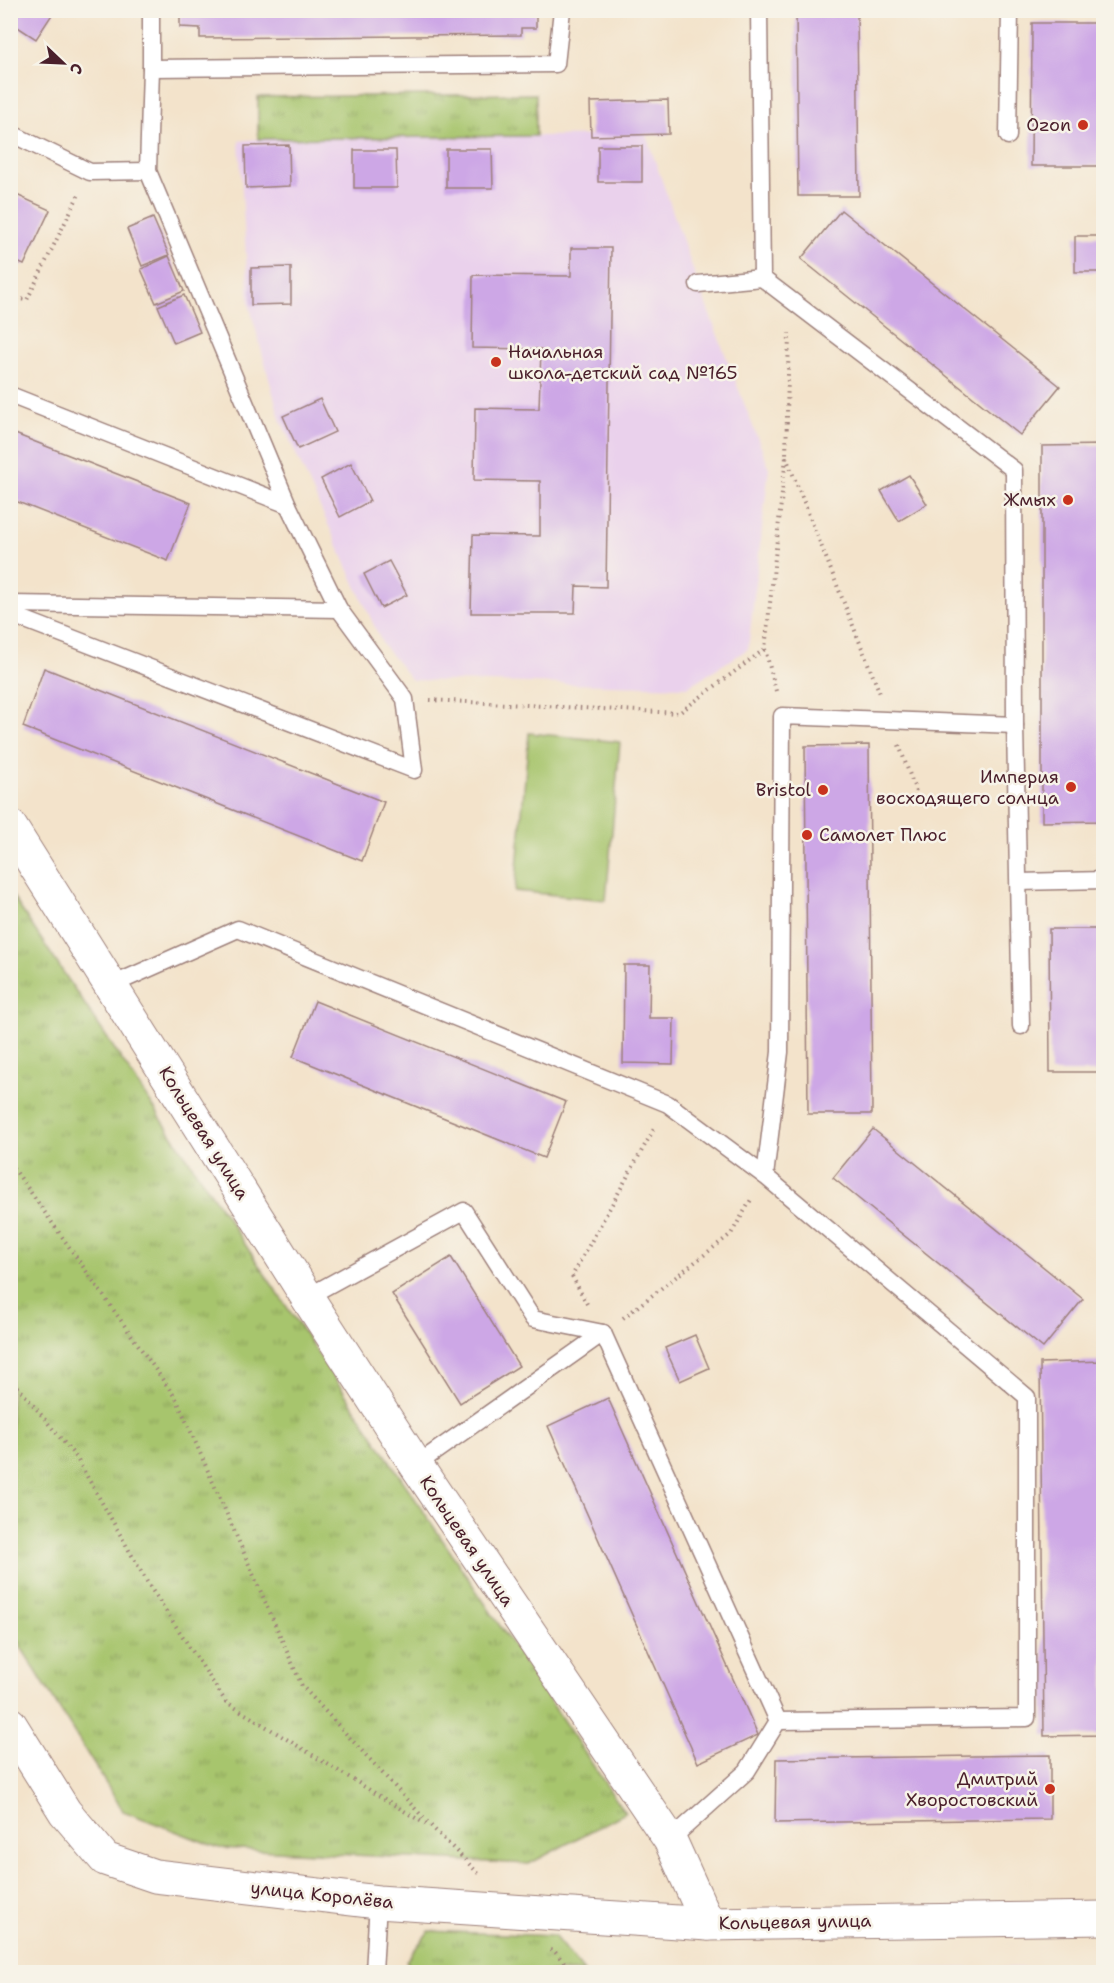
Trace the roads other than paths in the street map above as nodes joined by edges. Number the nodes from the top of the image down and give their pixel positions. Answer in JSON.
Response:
{"nodes":[{"id":1,"x":151,"y":10,"type":"edge"},
{"id":2,"x":562,"y":10,"type":"edge"},
{"id":3,"x":759,"y":10,"type":"edge"},
{"id":4,"x":1010,"y":10,"type":"edge"},
{"id":5,"x":151,"y":68,"type":"junction"},
{"id":6,"x":10,"y":133,"type":"edge"},
{"id":7,"x":1008,"y":136,"type":"dead end"},
{"id":8,"x":148,"y":171,"type":"junction"},
{"id":9,"x":762,"y":278,"type":"junction"},
{"id":10,"x":698,"y":284,"type":"dead end"},
{"id":11,"x":10,"y":395,"type":"edge"},
{"id":12,"x":288,"y":505,"type":"junction"},
{"id":13,"x":10,"y":604,"type":"edge"},
{"id":14,"x":339,"y":609,"type":"junction"},
{"id":15,"x":10,"y":614,"type":"edge"},
{"id":16,"x":1015,"y":725,"type":"junction"},
{"id":17,"x":10,"y":826,"type":"edge"},
{"id":18,"x":1104,"y":880,"type":"edge"},
{"id":19,"x":1019,"y":882,"type":"junction"},
{"id":20,"x":112,"y":985,"type":"junction"},
{"id":21,"x":1021,"y":1026,"type":"dead end"},
{"id":22,"x":765,"y":1176,"type":"junction"},
{"id":23,"x":307,"y":1297,"type":"junction"},
{"id":24,"x":603,"y":1333,"type":"junction"},
{"id":25,"x":416,"y":1465,"type":"junction"},
{"id":26,"x":778,"y":1721,"type":"junction"},
{"id":27,"x":10,"y":1724,"type":"edge"},
{"id":28,"x":670,"y":1840,"type":"junction"},
{"id":29,"x":378,"y":1902,"type":"junction"},
{"id":30,"x":1104,"y":1918,"type":"edge"},
{"id":31,"x":708,"y":1924,"type":"junction"},
{"id":32,"x":375,"y":1972,"type":"edge"}],
"edges":[{"from":1,"to":5,"type":"lane"},
{"from":2,"to":5,"type":"lane"},
{"from":3,"to":9,"type":"lane"},
{"from":4,"to":7,"type":"lane"},
{"from":5,"to":8,"type":"lane"},
{"from":6,"to":8,"type":"lane"},
{"from":8,"to":12,"type":"lane"},
{"from":9,"to":10,"type":"lane"},
{"from":9,"to":16,"type":"lane"},
{"from":11,"to":12,"type":"lane"},
{"from":12,"to":14,"type":"lane"},
{"from":13,"to":14,"type":"lane"},
{"from":14,"to":15,"type":"lane"},
{"from":16,"to":19,"type":"lane"},
{"from":16,"to":22,"type":"lane"},
{"from":17,"to":20,"type":"street","name":"Кольцевая улица"},
{"from":18,"to":19,"type":"lane"},
{"from":19,"to":21,"type":"lane"},
{"from":20,"to":22,"type":"lane"},
{"from":20,"to":23,"type":"street","name":"Кольцевая улица"},
{"from":22,"to":26,"type":"lane"},
{"from":23,"to":24,"type":"lane"},
{"from":23,"to":25,"type":"street","name":"Кольцевая улица"},
{"from":24,"to":25,"type":"lane"},
{"from":24,"to":26,"type":"lane"},
{"from":25,"to":28,"type":"street","name":"Кольцевая улица"},
{"from":26,"to":28,"type":"lane"},
{"from":27,"to":29,"type":"street","name":"улица Королёва"},
{"from":28,"to":31,"type":"street","name":"Кольцевая улица"},
{"from":29,"to":31,"type":"street","name":"улица Королёва"},
{"from":29,"to":32,"type":"lane"},
{"from":30,"to":31,"type":"street","name":"Кольцевая улица"}]}
